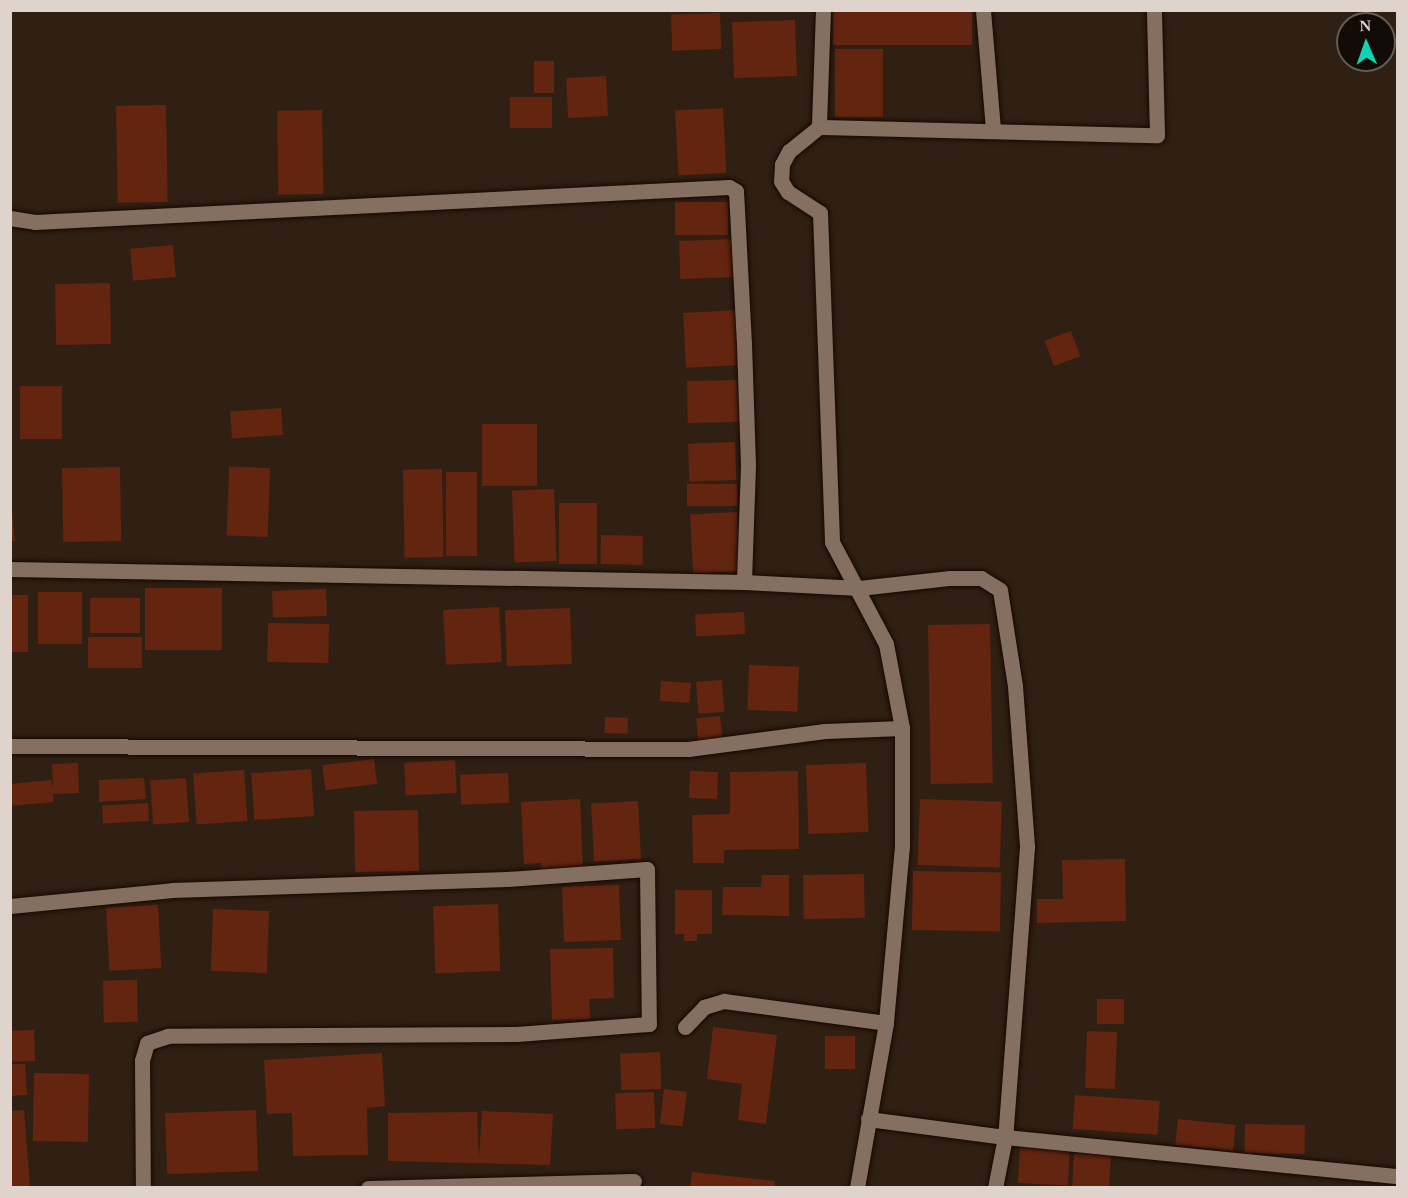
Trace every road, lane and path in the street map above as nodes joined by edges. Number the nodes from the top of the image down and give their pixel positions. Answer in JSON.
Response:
{"nodes":[{"id":1,"x":823,"y":10,"type":"edge"},
{"id":2,"x":983,"y":10,"type":"edge"},
{"id":3,"x":1154,"y":10,"type":"edge"},
{"id":4,"x":819,"y":127,"type":"junction"},
{"id":5,"x":993,"y":130,"type":"junction"},
{"id":6,"x":10,"y":218,"type":"edge"},
{"id":7,"x":10,"y":569,"type":"edge"},
{"id":8,"x":744,"y":582,"type":"junction"},
{"id":9,"x":859,"y":588,"type":"junction"},
{"id":10,"x":902,"y":728,"type":"junction"},
{"id":11,"x":10,"y":746,"type":"edge"},
{"id":12,"x":10,"y":906,"type":"edge"},
{"id":13,"x":886,"y":1023,"type":"junction"},
{"id":14,"x":685,"y":1027,"type":"dead end"},
{"id":15,"x":868,"y":1119,"type":"junction"},
{"id":16,"x":1005,"y":1137,"type":"junction"},
{"id":17,"x":1398,"y":1176,"type":"edge"},
{"id":18,"x":633,"y":1180,"type":"dead end"},
{"id":19,"x":143,"y":1188,"type":"edge"},
{"id":20,"x":368,"y":1188,"type":"edge"},
{"id":21,"x":857,"y":1188,"type":"edge"},
{"id":22,"x":995,"y":1188,"type":"edge"}],
"edges":[{"from":1,"to":4,"type":"street"},
{"from":2,"to":5,"type":"street"},
{"from":3,"to":5,"type":"street"},
{"from":4,"to":5,"type":"street"},
{"from":4,"to":9,"type":"street"},
{"from":6,"to":8,"type":"street"},
{"from":7,"to":8,"type":"street"},
{"from":8,"to":9,"type":"street"},
{"from":9,"to":10,"type":"street"},
{"from":9,"to":16,"type":"street"},
{"from":10,"to":11,"type":"street"},
{"from":10,"to":13,"type":"street"},
{"from":12,"to":19,"type":"street"},
{"from":13,"to":14,"type":"street"},
{"from":13,"to":15,"type":"street"},
{"from":15,"to":16,"type":"street"},
{"from":15,"to":21,"type":"street"},
{"from":16,"to":17,"type":"street"},
{"from":16,"to":22,"type":"street"},
{"from":18,"to":20,"type":"street"}]}
